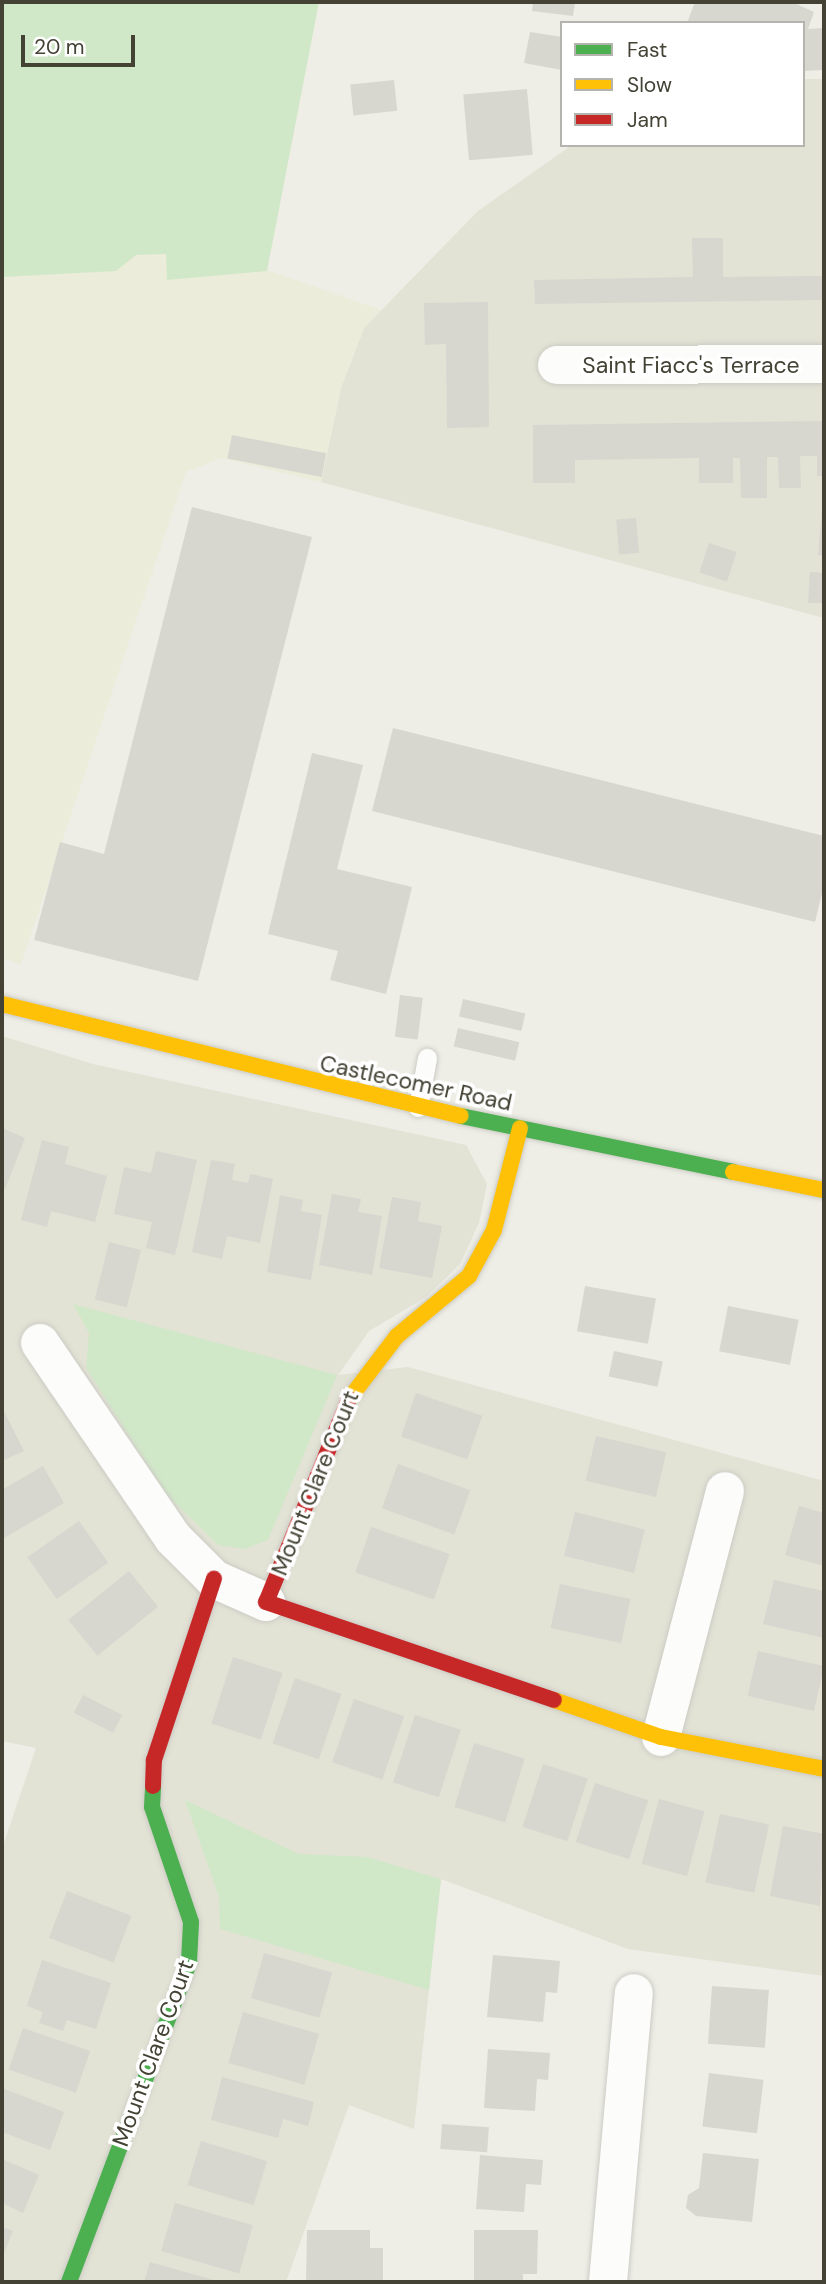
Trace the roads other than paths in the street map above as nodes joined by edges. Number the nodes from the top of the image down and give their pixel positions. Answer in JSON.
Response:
{"nodes":[{"id":1,"x":824,"y":364,"type":"edge"},
{"id":2,"x":557,"y":365,"type":"dead end"},
{"id":3,"x":2,"y":1004,"type":"edge"},
{"id":4,"x":427,"y":1058,"type":"dead end"},
{"id":5,"x":418,"y":1107,"type":"junction"},
{"id":6,"x":520,"y":1128,"type":"junction"},
{"id":7,"x":824,"y":1189,"type":"edge"},
{"id":8,"x":40,"y":1343,"type":"dead end"},
{"id":9,"x":725,"y":1491,"type":"dead end"},
{"id":10,"x":214,"y":1579,"type":"junction"},
{"id":11,"x":266,"y":1602,"type":"junction"},
{"id":12,"x":661,"y":1737,"type":"junction"},
{"id":13,"x":824,"y":1769,"type":"edge"},
{"id":14,"x":634,"y":1993,"type":"dead end"},
{"id":15,"x":69,"y":2282,"type":"edge"},
{"id":16,"x":608,"y":2282,"type":"edge"}],
"edges":[{"from":1,"to":2,"type":"street","name":"Saint Fiacc's Terrace"},
{"from":3,"to":5,"type":"street","name":"Castlecomer Road"},
{"from":4,"to":5,"type":"lane"},
{"from":5,"to":6,"type":"street","name":"Castlecomer Road"},
{"from":6,"to":7,"type":"street","name":"Castlecomer Road"},
{"from":6,"to":11,"type":"street","name":"Mount Clare Court"},
{"from":8,"to":10,"type":"street","name":"Mount Clare Court"},
{"from":9,"to":12,"type":"street"},
{"from":10,"to":11,"type":"street","name":"Mount Clare Court"},
{"from":10,"to":15,"type":"street","name":"Mount Clare Court"},
{"from":11,"to":12,"type":"street","name":"Mount Clare Court"},
{"from":12,"to":13,"type":"street","name":"Mount Clare Court"},
{"from":14,"to":16,"type":"street"}]}
